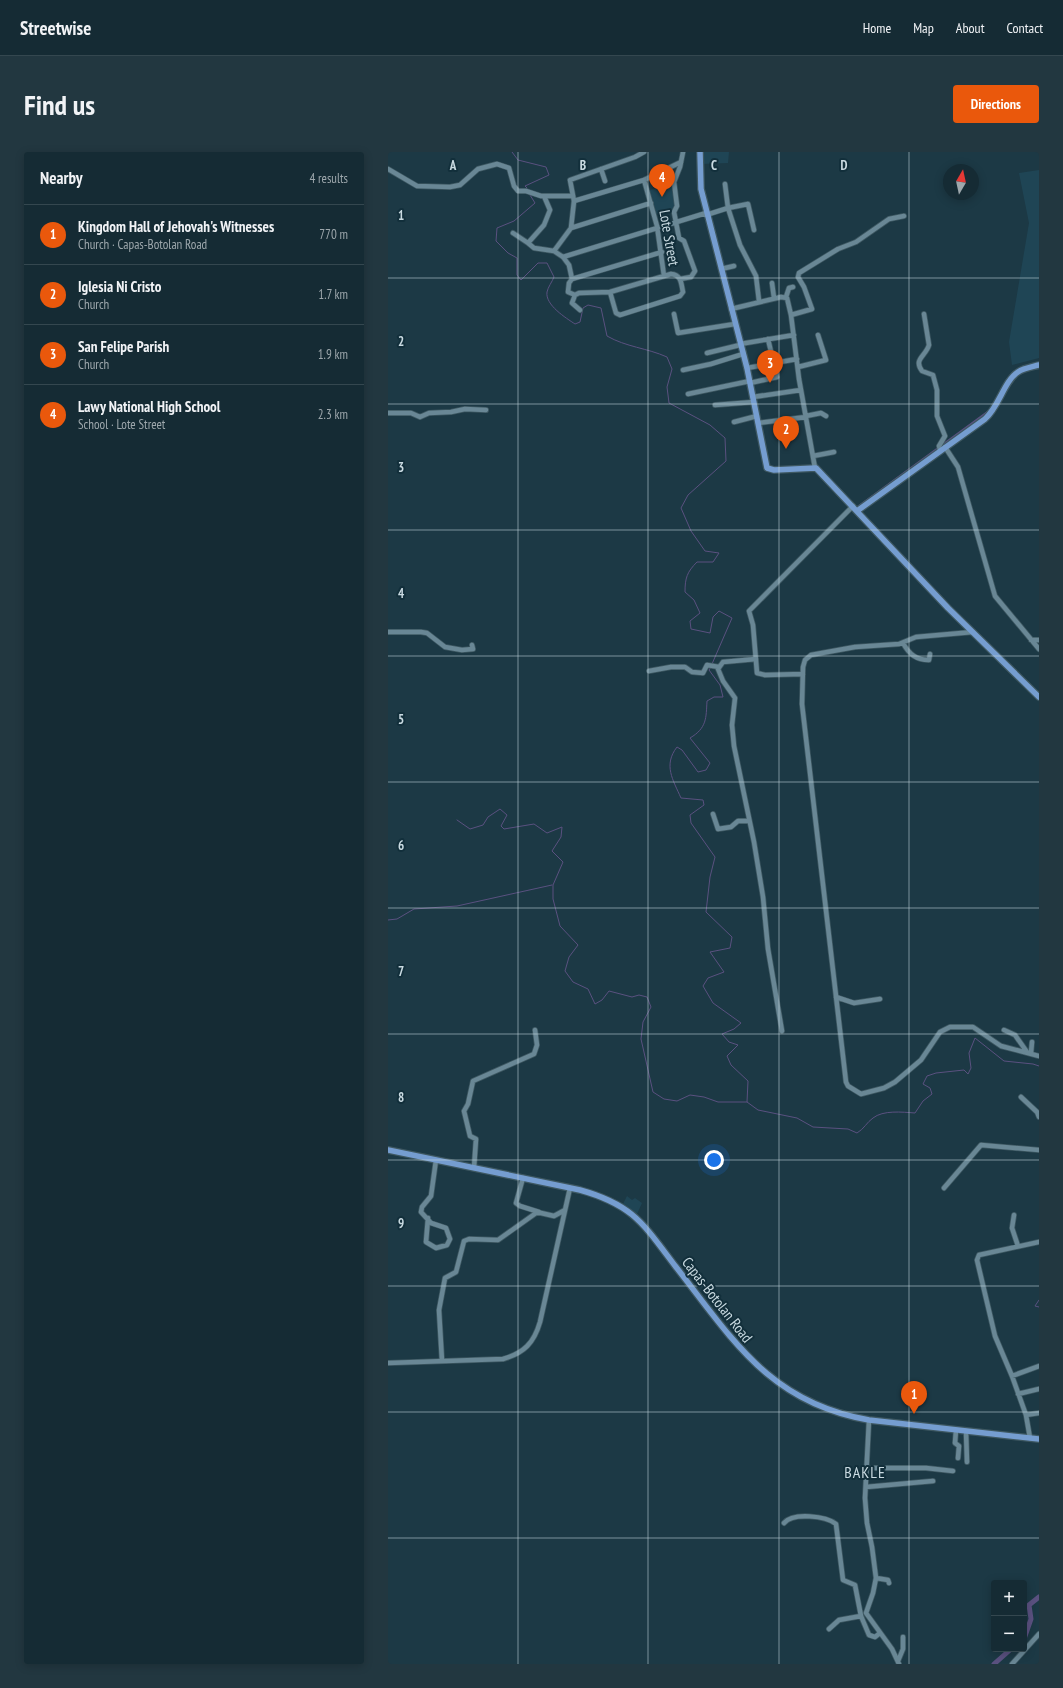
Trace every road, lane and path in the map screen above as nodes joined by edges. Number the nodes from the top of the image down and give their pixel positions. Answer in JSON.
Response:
{"nodes":[{"id":1,"x":644,"y":152,"type":"edge"},
{"id":2,"x":683,"y":152,"type":"edge"},
{"id":3,"x":700,"y":152,"type":"edge"},
{"id":4,"x":681,"y":162,"type":"junction"},
{"id":5,"x":388,"y":169,"type":"edge"},
{"id":6,"x":601,"y":169,"type":"junction"},
{"id":7,"x":644,"y":180,"type":"junction"},
{"id":8,"x":605,"y":181,"type":"dead end"},
{"id":9,"x":725,"y":184,"type":"dead end"},
{"id":10,"x":544,"y":196,"type":"junction"},
{"id":11,"x":573,"y":199,"type":"junction"},
{"id":12,"x":651,"y":203,"type":"junction"},
{"id":13,"x":728,"y":208,"type":"junction"},
{"id":14,"x":706,"y":214,"type":"junction"},
{"id":15,"x":904,"y":216,"type":"dead end"},
{"id":16,"x":676,"y":221,"type":"junction"},
{"id":17,"x":657,"y":226,"type":"junction"},
{"id":18,"x":571,"y":228,"type":"junction"},
{"id":19,"x":754,"y":230,"type":"dead end"},
{"id":20,"x":513,"y":233,"type":"dead end"},
{"id":21,"x":528,"y":243,"type":"junction"},
{"id":22,"x":554,"y":251,"type":"junction"},
{"id":23,"x":662,"y":252,"type":"junction"},
{"id":24,"x":563,"y":257,"type":"junction"},
{"id":25,"x":734,"y":266,"type":"dead end"},
{"id":26,"x":721,"y":269,"type":"junction"},
{"id":27,"x":664,"y":276,"type":"junction"},
{"id":28,"x":572,"y":279,"type":"junction"},
{"id":29,"x":680,"y":279,"type":"junction"},
{"id":30,"x":772,"y":284,"type":"dead end"},
{"id":31,"x":793,"y":287,"type":"dead end"},
{"id":32,"x":610,"y":292,"type":"junction"},
{"id":33,"x":575,"y":295,"type":"junction"},
{"id":34,"x":786,"y":297,"type":"junction"},
{"id":35,"x":774,"y":298,"type":"junction"},
{"id":36,"x":760,"y":302,"type":"junction"},
{"id":37,"x":732,"y":309,"type":"junction"},
{"id":38,"x":580,"y":310,"type":"dead end"},
{"id":39,"x":674,"y":314,"type":"dead end"},
{"id":40,"x":924,"y":314,"type":"dead end"},
{"id":41,"x":791,"y":315,"type":"junction"},
{"id":42,"x":735,"y":324,"type":"junction"},
{"id":43,"x":794,"y":335,"type":"junction"},
{"id":44,"x":818,"y":335,"type":"dead end"},
{"id":45,"x":768,"y":339,"type":"junction"},
{"id":46,"x":740,"y":344,"type":"junction"},
{"id":47,"x":707,"y":354,"type":"dead end"},
{"id":48,"x":743,"y":354,"type":"junction"},
{"id":49,"x":797,"y":359,"type":"junction"},
{"id":50,"x":774,"y":363,"type":"junction"},
{"id":51,"x":1039,"y":365,"type":"edge"},
{"id":52,"x":798,"y":367,"type":"junction"},
{"id":53,"x":747,"y":368,"type":"junction"},
{"id":54,"x":682,"y":370,"type":"dead end"},
{"id":55,"x":750,"y":382,"type":"junction"},
{"id":56,"x":801,"y":390,"type":"junction"},
{"id":57,"x":688,"y":394,"type":"dead end"},
{"id":58,"x":754,"y":400,"type":"junction"},
{"id":59,"x":715,"y":404,"type":"dead end"},
{"id":60,"x":486,"y":410,"type":"dead end"},
{"id":61,"x":388,"y":413,"type":"edge"},
{"id":62,"x":757,"y":416,"type":"junction"},
{"id":63,"x":826,"y":416,"type":"dead end"},
{"id":64,"x":806,"y":417,"type":"junction"},
{"id":65,"x":734,"y":422,"type":"dead end"},
{"id":66,"x":758,"y":423,"type":"junction"},
{"id":67,"x":943,"y":449,"type":"junction"},
{"id":68,"x":834,"y":452,"type":"dead end"},
{"id":69,"x":813,"y":456,"type":"junction"},
{"id":70,"x":815,"y":468,"type":"junction"},
{"id":71,"x":855,"y":508,"type":"junction"},
{"id":72,"x":388,"y":632,"type":"edge"},
{"id":73,"x":973,"y":632,"type":"junction"},
{"id":74,"x":1031,"y":640,"type":"junction"},
{"id":75,"x":1039,"y":640,"type":"edge"},
{"id":76,"x":903,"y":643,"type":"junction"},
{"id":77,"x":472,"y":645,"type":"dead end"},
{"id":78,"x":1039,"y":649,"type":"edge"},
{"id":79,"x":930,"y":654,"type":"dead end"},
{"id":80,"x":756,"y":659,"type":"junction"},
{"id":81,"x":714,"y":666,"type":"junction"},
{"id":82,"x":649,"y":672,"type":"dead end"},
{"id":83,"x":803,"y":674,"type":"junction"},
{"id":84,"x":1039,"y":697,"type":"edge"},
{"id":85,"x":713,"y":814,"type":"dead end"},
{"id":86,"x":748,"y":821,"type":"junction"},
{"id":87,"x":836,"y":997,"type":"junction"},
{"id":88,"x":880,"y":999,"type":"dead end"},
{"id":89,"x":535,"y":1030,"type":"dead end"},
{"id":90,"x":1004,"y":1030,"type":"dead end"},
{"id":91,"x":782,"y":1031,"type":"dead end"},
{"id":92,"x":1032,"y":1042,"type":"dead end"},
{"id":93,"x":1029,"y":1052,"type":"junction"},
{"id":94,"x":1039,"y":1056,"type":"edge"},
{"id":95,"x":1021,"y":1096,"type":"dead end"},
{"id":96,"x":1039,"y":1117,"type":"edge"},
{"id":97,"x":388,"y":1150,"type":"edge"},
{"id":98,"x":1039,"y":1150,"type":"edge"},
{"id":99,"x":436,"y":1160,"type":"junction"},
{"id":100,"x":474,"y":1168,"type":"junction"},
{"id":101,"x":523,"y":1178,"type":"junction"},
{"id":102,"x":570,"y":1188,"type":"junction"},
{"id":103,"x":944,"y":1188,"type":"dead end"},
{"id":104,"x":565,"y":1210,"type":"junction"},
{"id":105,"x":541,"y":1212,"type":"junction"},
{"id":106,"x":1014,"y":1215,"type":"dead end"},
{"id":107,"x":428,"y":1218,"type":"junction"},
{"id":108,"x":1039,"y":1242,"type":"edge"},
{"id":109,"x":1018,"y":1246,"type":"junction"},
{"id":110,"x":442,"y":1361,"type":"junction"},
{"id":111,"x":388,"y":1363,"type":"edge"},
{"id":112,"x":1039,"y":1366,"type":"edge"},
{"id":113,"x":1012,"y":1376,"type":"junction"},
{"id":114,"x":1039,"y":1389,"type":"edge"},
{"id":115,"x":1018,"y":1394,"type":"junction"},
{"id":116,"x":1039,"y":1413,"type":"edge"},
{"id":117,"x":1026,"y":1415,"type":"junction"},
{"id":118,"x":869,"y":1420,"type":"junction"},
{"id":119,"x":956,"y":1430,"type":"junction"},
{"id":120,"x":966,"y":1431,"type":"junction"},
{"id":121,"x":1030,"y":1438,"type":"junction"},
{"id":122,"x":1039,"y":1439,"type":"edge"},
{"id":123,"x":958,"y":1458,"type":"dead end"},
{"id":124,"x":967,"y":1462,"type":"dead end"},
{"id":125,"x":867,"y":1468,"type":"junction"},
{"id":126,"x":953,"y":1471,"type":"dead end"},
{"id":127,"x":933,"y":1481,"type":"dead end"},
{"id":128,"x":866,"y":1487,"type":"junction"},
{"id":129,"x":784,"y":1524,"type":"dead end"},
{"id":130,"x":876,"y":1578,"type":"junction"},
{"id":131,"x":889,"y":1583,"type":"dead end"},
{"id":132,"x":861,"y":1616,"type":"junction"},
{"id":133,"x":829,"y":1629,"type":"dead end"},
{"id":134,"x":880,"y":1633,"type":"junction"},
{"id":135,"x":1039,"y":1634,"type":"edge"},
{"id":136,"x":904,"y":1638,"type":"dead end"},
{"id":137,"x":899,"y":1663,"type":"edge"},
{"id":138,"x":1012,"y":1664,"type":"edge"}],
"edges":[{"from":1,"to":6,"type":"street"},
{"from":2,"to":4,"type":"street"},
{"from":3,"to":14,"type":"main road"},
{"from":4,"to":7,"type":"street"},
{"from":4,"to":16,"type":"street"},
{"from":5,"to":10,"type":"street"},
{"from":6,"to":8,"type":"street"},
{"from":6,"to":11,"type":"street"},
{"from":7,"to":11,"type":"street"},
{"from":7,"to":12,"type":"street","name":"Lote Street"},
{"from":9,"to":13,"type":"street"},
{"from":10,"to":11,"type":"street"},
{"from":10,"to":21,"type":"street"},
{"from":11,"to":18,"type":"street"},
{"from":12,"to":17,"type":"street","name":"Lote Street"},
{"from":12,"to":18,"type":"street"},
{"from":13,"to":14,"type":"street"},
{"from":13,"to":19,"type":"street"},
{"from":13,"to":36,"type":"street"},
{"from":14,"to":16,"type":"street"},
{"from":14,"to":26,"type":"main road"},
{"from":15,"to":41,"type":"street"},
{"from":16,"to":17,"type":"street"},
{"from":16,"to":29,"type":"street"},
{"from":17,"to":23,"type":"street","name":"Lote Street"},
{"from":17,"to":24,"type":"street"},
{"from":18,"to":22,"type":"street"},
{"from":20,"to":21,"type":"street"},
{"from":21,"to":22,"type":"street"},
{"from":22,"to":24,"type":"street"},
{"from":23,"to":27,"type":"street","name":"Lote Street"},
{"from":23,"to":28,"type":"street"},
{"from":24,"to":28,"type":"street"},
{"from":25,"to":26,"type":"street"},
{"from":26,"to":37,"type":"main road"},
{"from":27,"to":29,"type":"street"},
{"from":27,"to":32,"type":"street"},
{"from":28,"to":33,"type":"street"},
{"from":29,"to":32,"type":"street"},
{"from":30,"to":35,"type":"street"},
{"from":31,"to":34,"type":"street"},
{"from":32,"to":33,"type":"street"},
{"from":33,"to":38,"type":"street"},
{"from":34,"to":35,"type":"street"},
{"from":34,"to":41,"type":"street"},
{"from":35,"to":36,"type":"street"},
{"from":36,"to":37,"type":"street"},
{"from":37,"to":42,"type":"main road"},
{"from":39,"to":42,"type":"street"},
{"from":40,"to":67,"type":"street"},
{"from":41,"to":43,"type":"street"},
{"from":42,"to":46,"type":"main road"},
{"from":43,"to":45,"type":"street"},
{"from":43,"to":49,"type":"street"},
{"from":44,"to":52,"type":"street"},
{"from":45,"to":46,"type":"street"},
{"from":45,"to":50,"type":"street"},
{"from":46,"to":47,"type":"street"},
{"from":46,"to":48,"type":"main road"},
{"from":48,"to":53,"type":"main road"},
{"from":48,"to":54,"type":"street"},
{"from":49,"to":50,"type":"street"},
{"from":49,"to":52,"type":"street"},
{"from":50,"to":53,"type":"street"},
{"from":50,"to":55,"type":"street"},
{"from":51,"to":67,"type":"main road"},
{"from":52,"to":56,"type":"street"},
{"from":53,"to":55,"type":"main road"},
{"from":55,"to":57,"type":"street"},
{"from":55,"to":58,"type":"main road"},
{"from":56,"to":58,"type":"street"},
{"from":56,"to":64,"type":"street"},
{"from":58,"to":59,"type":"street"},
{"from":58,"to":62,"type":"main road"},
{"from":60,"to":61,"type":"street"},
{"from":62,"to":65,"type":"street"},
{"from":62,"to":66,"type":"main road"},
{"from":63,"to":64,"type":"street"},
{"from":64,"to":66,"type":"street"},
{"from":64,"to":69,"type":"street"},
{"from":66,"to":70,"type":"main road"},
{"from":67,"to":71,"type":"main road"},
{"from":67,"to":74,"type":"street"},
{"from":68,"to":69,"type":"street"},
{"from":69,"to":70,"type":"street"},
{"from":70,"to":71,"type":"main road"},
{"from":71,"to":73,"type":"main road"},
{"from":71,"to":80,"type":"street"},
{"from":72,"to":77,"type":"street"},
{"from":73,"to":76,"type":"street"},
{"from":73,"to":84,"type":"main road"},
{"from":74,"to":75,"type":"street"},
{"from":74,"to":78,"type":"street"},
{"from":76,"to":79,"type":"street"},
{"from":76,"to":83,"type":"street"},
{"from":80,"to":81,"type":"street"},
{"from":80,"to":83,"type":"street"},
{"from":81,"to":82,"type":"street"},
{"from":81,"to":86,"type":"street"},
{"from":83,"to":87,"type":"street"},
{"from":85,"to":86,"type":"street"},
{"from":86,"to":91,"type":"street"},
{"from":87,"to":88,"type":"street"},
{"from":87,"to":93,"type":"street"},
{"from":89,"to":100,"type":"street"},
{"from":90,"to":93,"type":"street"},
{"from":92,"to":93,"type":"street"},
{"from":93,"to":94,"type":"street"},
{"from":95,"to":96,"type":"street"},
{"from":97,"to":99,"type":"main road","name":"Capas-Botolan Road"},
{"from":98,"to":103,"type":"street"},
{"from":99,"to":100,"type":"main road","name":"Capas-Botolan Road"},
{"from":99,"to":107,"type":"street"},
{"from":100,"to":101,"type":"main road","name":"Capas-Botolan Road"},
{"from":101,"to":102,"type":"main road","name":"Capas-Botolan Road"},
{"from":101,"to":105,"type":"street"},
{"from":102,"to":104,"type":"street"},
{"from":102,"to":118,"type":"main road","name":"Capas-Botolan Road"},
{"from":104,"to":105,"type":"street"},
{"from":104,"to":110,"type":"street"},
{"from":105,"to":110,"type":"street"},
{"from":106,"to":109,"type":"street"},
{"from":107,"to":107,"type":"street"},
{"from":108,"to":109,"type":"street"},
{"from":109,"to":113,"type":"street"},
{"from":110,"to":111,"type":"street"},
{"from":112,"to":113,"type":"street"},
{"from":113,"to":115,"type":"street"},
{"from":114,"to":115,"type":"street"},
{"from":115,"to":117,"type":"street"},
{"from":116,"to":117,"type":"street"},
{"from":117,"to":121,"type":"street"},
{"from":118,"to":119,"type":"main road","name":"Capas-Botolan Road"},
{"from":118,"to":125,"type":"street"},
{"from":119,"to":120,"type":"main road","name":"Capas-Botolan Road"},
{"from":119,"to":123,"type":"street"},
{"from":120,"to":121,"type":"main road","name":"Capas-Botolan Road"},
{"from":120,"to":124,"type":"street"},
{"from":121,"to":122,"type":"main road","name":"Capas-Botolan Road"},
{"from":125,"to":126,"type":"street"},
{"from":125,"to":128,"type":"street"},
{"from":127,"to":128,"type":"street"},
{"from":128,"to":130,"type":"street"},
{"from":129,"to":132,"type":"street"},
{"from":130,"to":131,"type":"street"},
{"from":130,"to":134,"type":"street"},
{"from":132,"to":133,"type":"street"},
{"from":132,"to":134,"type":"street"},
{"from":134,"to":137,"type":"street"},
{"from":135,"to":138,"type":"street"},
{"from":136,"to":137,"type":"street"}]}
